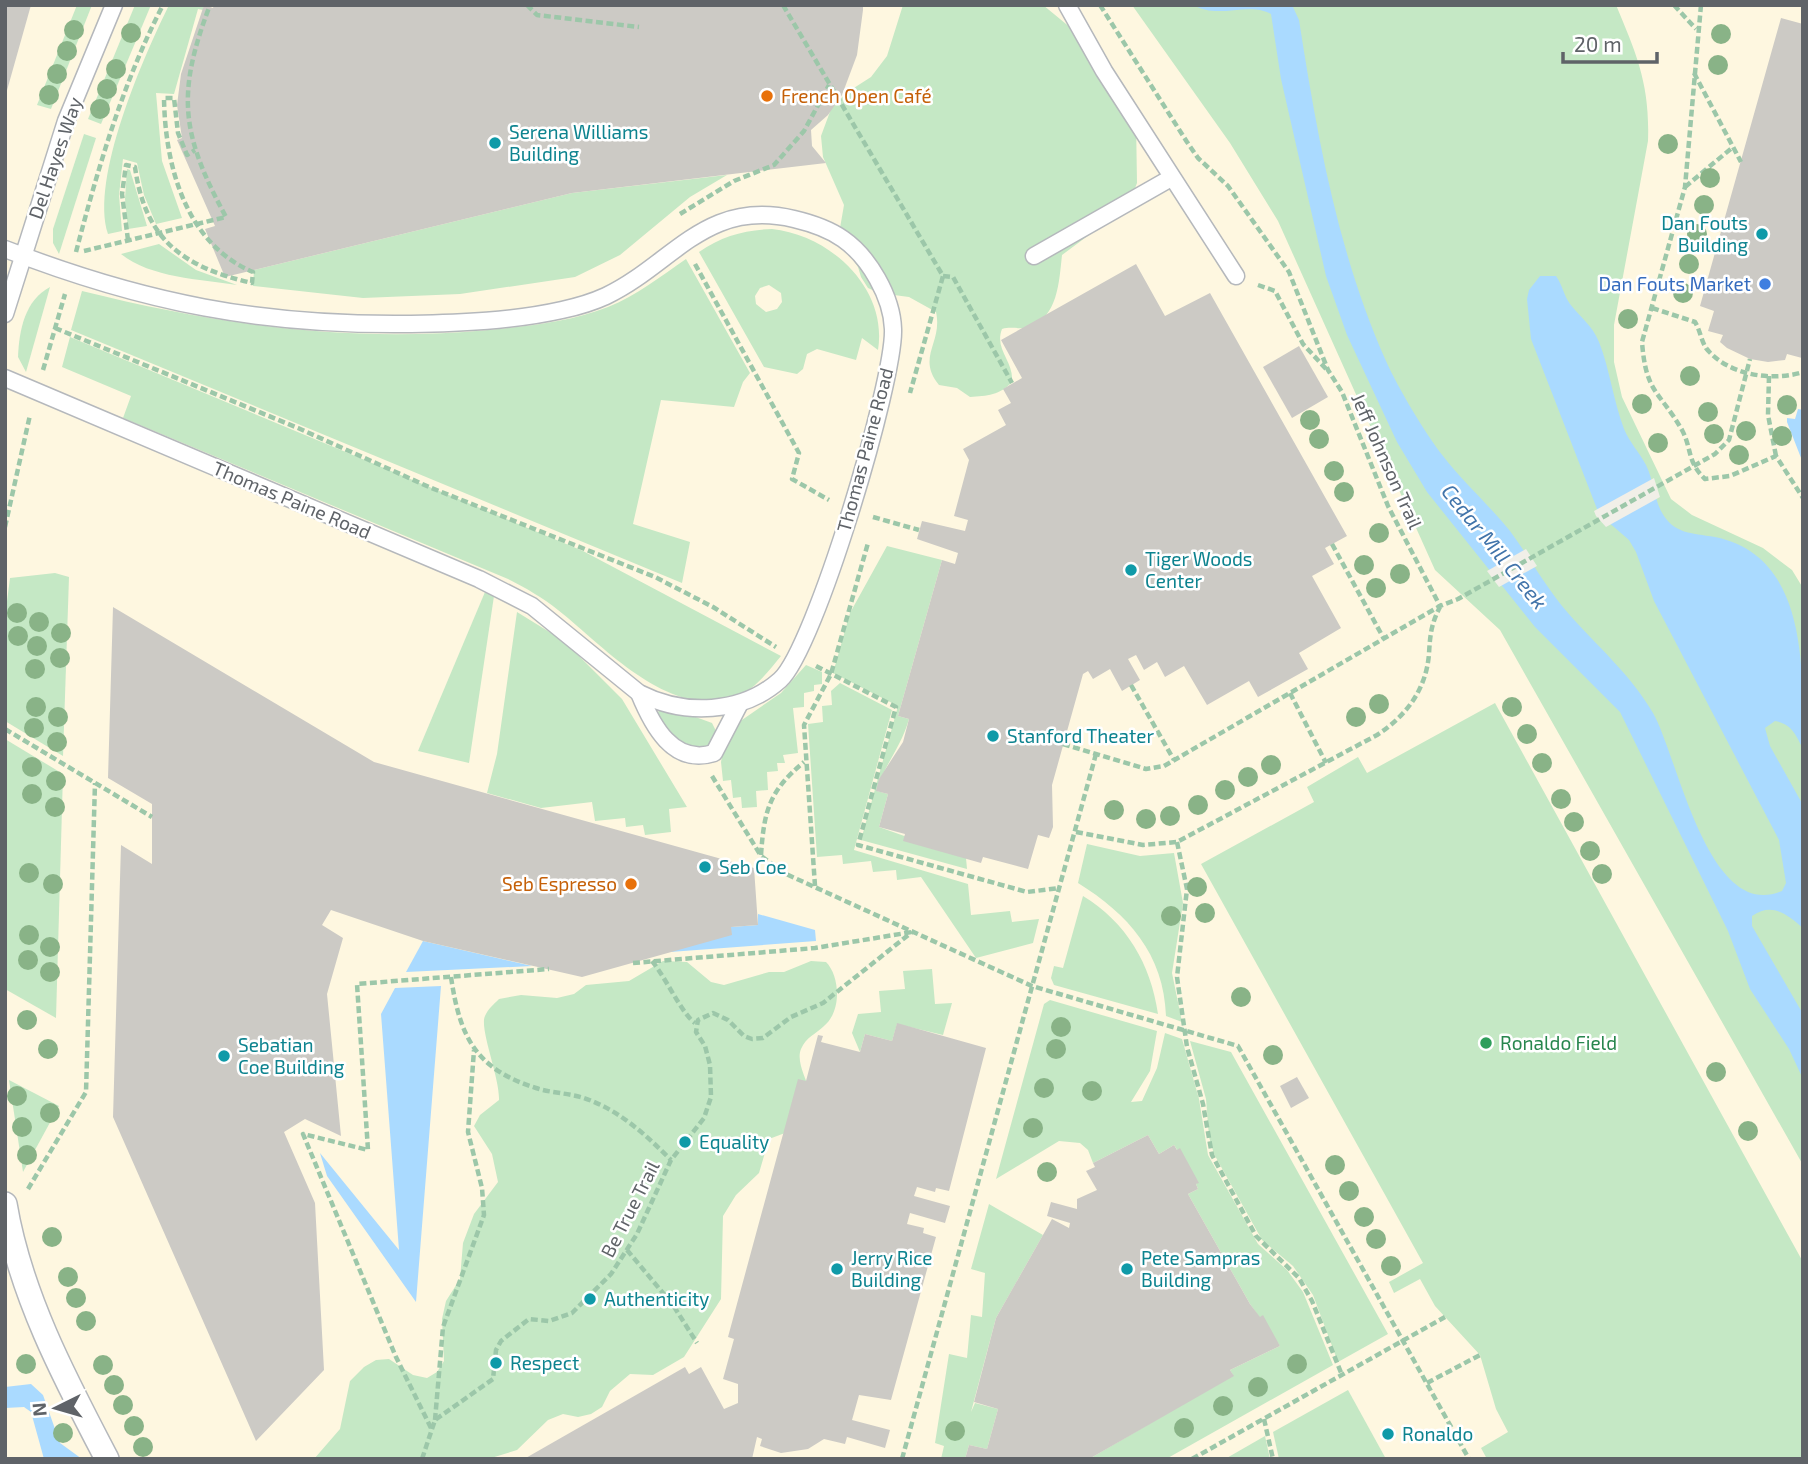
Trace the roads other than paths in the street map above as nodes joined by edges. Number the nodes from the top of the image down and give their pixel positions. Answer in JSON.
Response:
{"nodes":[{"id":1,"x":114,"y":5,"type":"edge"},
{"id":2,"x":1067,"y":5,"type":"edge"},
{"id":3,"x":1171,"y":177,"type":"junction"},
{"id":4,"x":5,"y":249,"type":"edge"},
{"id":5,"x":23,"y":256,"type":"junction"},
{"id":6,"x":1034,"y":256,"type":"dead end"},
{"id":7,"x":1236,"y":276,"type":"road end"},
{"id":8,"x":5,"y":314,"type":"edge"},
{"id":9,"x":5,"y":378,"type":"edge"},
{"id":10,"x":639,"y":693,"type":"junction"},
{"id":11,"x":739,"y":705,"type":"junction"},
{"id":12,"x":7,"y":1213,"type":"edge"},
{"id":13,"x":107,"y":1459,"type":"edge"}],
"edges":[{"from":1,"to":5,"type":"lane","name":"Del Hayes Way"},
{"from":2,"to":3,"type":"lane"},
{"from":3,"to":6,"type":"lane"},
{"from":3,"to":7,"type":"lane"},
{"from":4,"to":5,"type":"lane","name":"Thomas Paine Road"},
{"from":5,"to":8,"type":"lane","name":"Del Hayes Way"},
{"from":5,"to":11,"type":"lane","name":"Thomas Paine Road"},
{"from":9,"to":10,"type":"lane","name":"Thomas Paine Road"},
{"from":10,"to":11,"type":"lane","name":"Thomas Paine Road"},
{"from":10,"to":11,"type":"lane"},
{"from":12,"to":13,"type":"street"}]}
